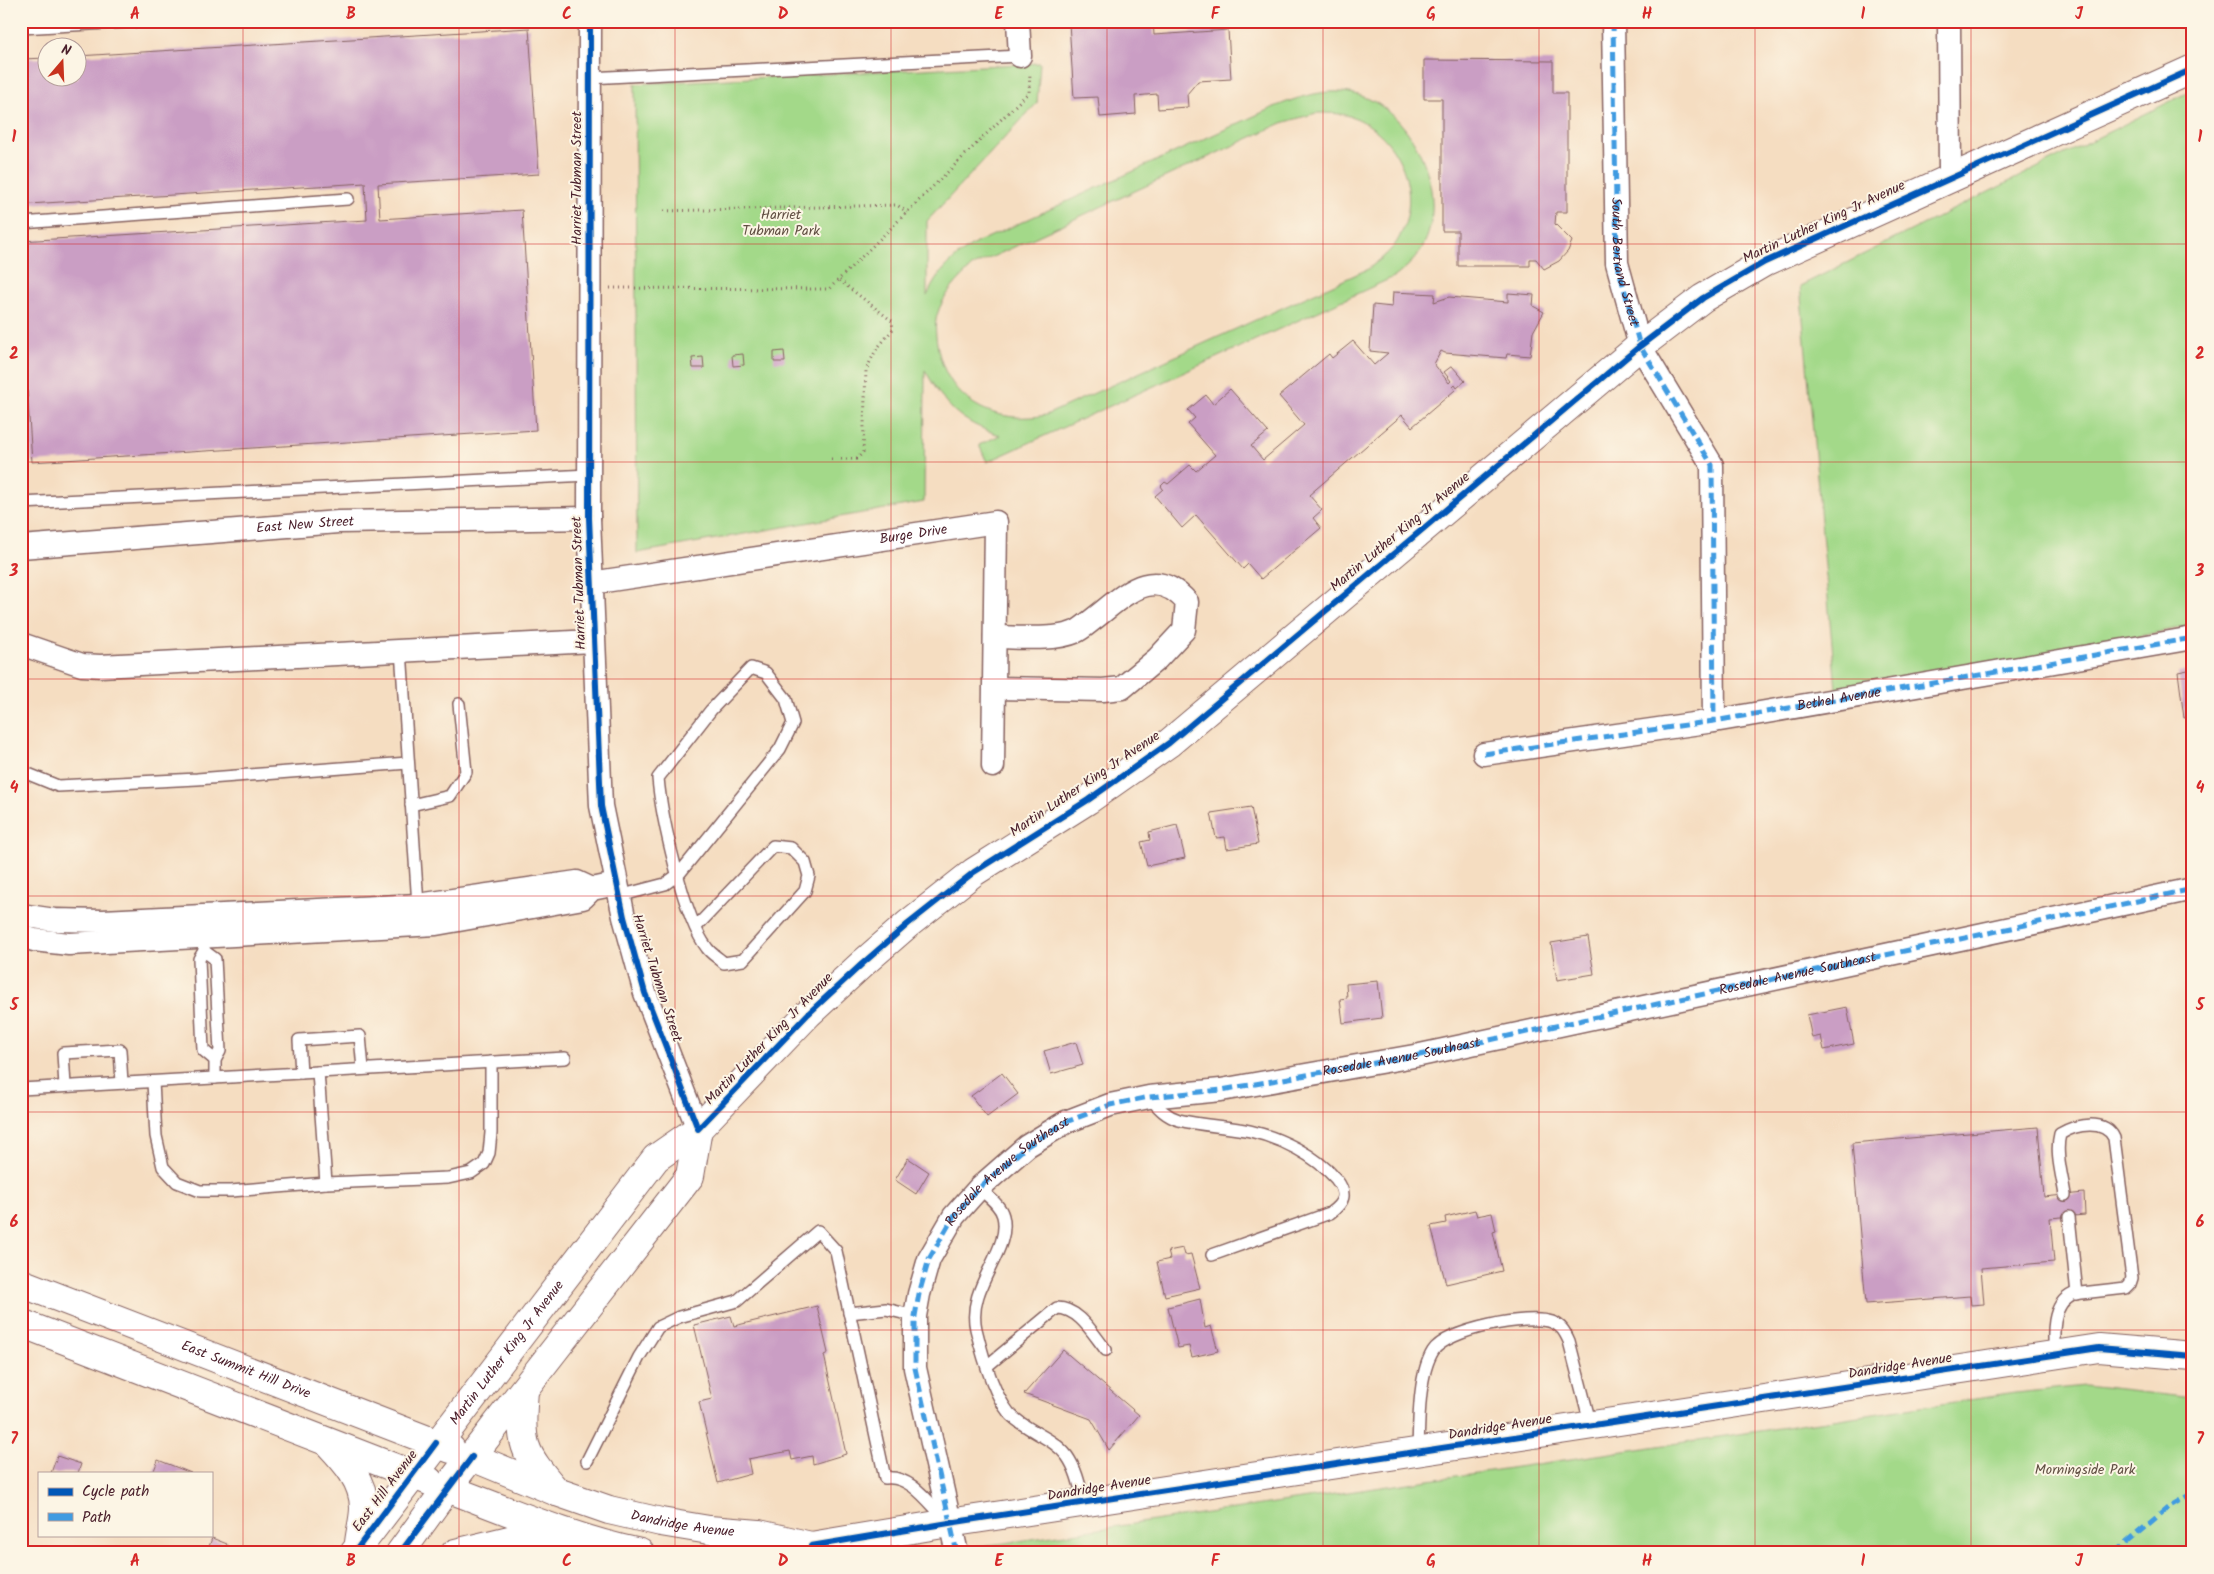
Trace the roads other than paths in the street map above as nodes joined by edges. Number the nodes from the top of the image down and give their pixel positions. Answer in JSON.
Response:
{"nodes":[{"id":1,"x":143,"y":21,"type":"edge"},
{"id":2,"x":590,"y":21,"type":"edge"},
{"id":3,"x":1018,"y":21,"type":"edge"},
{"id":4,"x":1613,"y":21,"type":"edge"},
{"id":5,"x":1949,"y":21,"type":"edge"},
{"id":6,"x":21,"y":28,"type":"edge"},
{"id":7,"x":1025,"y":63,"type":"joint"},
{"id":8,"x":2193,"y":69,"type":"edge"},
{"id":9,"x":590,"y":78,"type":"junction"},
{"id":10,"x":1950,"y":177,"type":"junction"},
{"id":11,"x":348,"y":199,"type":"dead end"},
{"id":12,"x":21,"y":223,"type":"edge"},
{"id":13,"x":1640,"y":346,"type":"junction"},
{"id":14,"x":589,"y":475,"type":"junction"},
{"id":15,"x":21,"y":503,"type":"edge"},
{"id":16,"x":589,"y":518,"type":"junction"},
{"id":17,"x":21,"y":547,"type":"edge"},
{"id":18,"x":591,"y":583,"type":"junction"},
{"id":19,"x":995,"y":636,"type":"junction"},
{"id":20,"x":2193,"y":638,"type":"edge"},
{"id":21,"x":593,"y":641,"type":"junction"},
{"id":22,"x":21,"y":644,"type":"edge"},
{"id":23,"x":401,"y":650,"type":"junction"},
{"id":24,"x":995,"y":688,"type":"junction"},
{"id":25,"x":459,"y":704,"type":"dead end"},
{"id":26,"x":1714,"y":721,"type":"junction"},
{"id":27,"x":1484,"y":754,"type":"dead end"},
{"id":28,"x":408,"y":764,"type":"junction"},
{"id":29,"x":993,"y":766,"type":"dead end"},
{"id":30,"x":21,"y":770,"type":"edge"},
{"id":31,"x":410,"y":805,"type":"junction"},
{"id":32,"x":679,"y":874,"type":"junction"},
{"id":33,"x":592,"y":889,"type":"junction"},
{"id":34,"x":2193,"y":889,"type":"edge"},
{"id":35,"x":618,"y":890,"type":"junction"},
{"id":36,"x":418,"y":905,"type":"junction"},
{"id":37,"x":21,"y":915,"type":"edge"},
{"id":38,"x":696,"y":927,"type":"junction"},
{"id":39,"x":204,"y":935,"type":"junction"},
{"id":40,"x":21,"y":936,"type":"edge"},
{"id":41,"x":565,"y":1058,"type":"dead end"},
{"id":42,"x":214,"y":1060,"type":"junction"},
{"id":43,"x":491,"y":1062,"type":"junction"},
{"id":44,"x":363,"y":1069,"type":"junction"},
{"id":45,"x":318,"y":1072,"type":"junction"},
{"id":46,"x":301,"y":1073,"type":"junction"},
{"id":47,"x":215,"y":1078,"type":"junction"},
{"id":48,"x":152,"y":1082,"type":"junction"},
{"id":49,"x":122,"y":1083,"type":"junction"},
{"id":50,"x":65,"y":1086,"type":"junction"},
{"id":51,"x":21,"y":1089,"type":"edge"},
{"id":52,"x":1150,"y":1097,"type":"junction"},
{"id":53,"x":698,"y":1129,"type":"junction"},
{"id":54,"x":326,"y":1183,"type":"junction"},
{"id":55,"x":979,"y":1188,"type":"junction"},
{"id":56,"x":2065,"y":1195,"type":"dead end"},
{"id":57,"x":2069,"y":1216,"type":"dead end"},
{"id":58,"x":1212,"y":1255,"type":"dead end"},
{"id":59,"x":21,"y":1283,"type":"edge"},
{"id":60,"x":2077,"y":1294,"type":"junction"},
{"id":61,"x":849,"y":1313,"type":"junction"},
{"id":62,"x":915,"y":1316,"type":"junction"},
{"id":63,"x":21,"y":1323,"type":"edge"},
{"id":64,"x":1106,"y":1350,"type":"dead end"},
{"id":65,"x":2055,"y":1355,"type":"junction"},
{"id":66,"x":2193,"y":1356,"type":"edge"},
{"id":67,"x":987,"y":1366,"type":"junction"},
{"id":68,"x":524,"y":1390,"type":"junction"},
{"id":69,"x":1591,"y":1426,"type":"junction"},
{"id":70,"x":325,"y":1440,"type":"junction"},
{"id":71,"x":436,"y":1444,"type":"junction"},
{"id":72,"x":1418,"y":1452,"type":"junction"},
{"id":73,"x":472,"y":1457,"type":"junction"},
{"id":74,"x":587,"y":1461,"type":"dead end"},
{"id":75,"x":412,"y":1474,"type":"junction"},
{"id":76,"x":447,"y":1488,"type":"junction"},
{"id":77,"x":557,"y":1492,"type":"junction"},
{"id":78,"x":1084,"y":1503,"type":"junction"},
{"id":79,"x":949,"y":1523,"type":"junction"},
{"id":80,"x":599,"y":1544,"type":"junction"},
{"id":81,"x":801,"y":1549,"type":"edge"},
{"id":82,"x":356,"y":1550,"type":"edge"},
{"id":83,"x":400,"y":1553,"type":"edge"},
{"id":84,"x":455,"y":1553,"type":"edge"},
{"id":85,"x":640,"y":1553,"type":"edge"},
{"id":86,"x":957,"y":1553,"type":"edge"}],
"edges":[{"from":1,"to":6,"type":"lane"},
{"from":2,"to":9,"type":"street","name":"Harriet Tubman Street"},
{"from":3,"to":7,"type":"street"},
{"from":4,"to":13,"type":"street","name":"South Bertrand Street"},
{"from":5,"to":10,"type":"street"},
{"from":7,"to":9,"type":"lane"},
{"from":8,"to":10,"type":"main road","name":"Martin Luther King Jr Avenue"},
{"from":9,"to":14,"type":"street","name":"Harriet Tubman Street"},
{"from":10,"to":13,"type":"main road","name":"Martin Luther King Jr Avenue"},
{"from":11,"to":12,"type":"lane"},
{"from":13,"to":26,"type":"street","name":"South Bertrand Street"},
{"from":13,"to":53,"type":"main road","name":"Martin Luther King Jr Avenue"},
{"from":14,"to":15,"type":"lane"},
{"from":14,"to":16,"type":"street","name":"Harriet Tubman Street"},
{"from":16,"to":17,"type":"street","name":"East New Street"},
{"from":16,"to":18,"type":"street","name":"Harriet Tubman Street"},
{"from":18,"to":19,"type":"street","name":"Burge Drive"},
{"from":18,"to":21,"type":"street","name":"Harriet Tubman Street"},
{"from":19,"to":24,"type":"street","name":"Burge Drive"},
{"from":19,"to":24,"type":"street"},
{"from":20,"to":26,"type":"street","name":"Bethel Avenue"},
{"from":21,"to":23,"type":"street"},
{"from":21,"to":35,"type":"street","name":"Harriet Tubman Street"},
{"from":22,"to":23,"type":"street"},
{"from":23,"to":28,"type":"lane"},
{"from":24,"to":29,"type":"street","name":"Burge Drive"},
{"from":25,"to":31,"type":"lane"},
{"from":26,"to":27,"type":"street","name":"Bethel Avenue"},
{"from":28,"to":30,"type":"lane"},
{"from":28,"to":31,"type":"lane"},
{"from":31,"to":36,"type":"lane"},
{"from":32,"to":32,"type":"lane"},
{"from":32,"to":35,"type":"lane"},
{"from":32,"to":38,"type":"lane"},
{"from":33,"to":35,"type":"street"},
{"from":33,"to":36,"type":"street"},
{"from":33,"to":39,"type":"street"},
{"from":34,"to":52,"type":"street","name":"Rosedale Avenue Southeast"},
{"from":35,"to":53,"type":"street","name":"Harriet Tubman Street"},
{"from":36,"to":39,"type":"street"},
{"from":37,"to":39,"type":"street"},
{"from":38,"to":38,"type":"lane"},
{"from":39,"to":40,"type":"street"},
{"from":39,"to":42,"type":"lane"},
{"from":39,"to":42,"type":"lane"},
{"from":41,"to":43,"type":"lane"},
{"from":42,"to":47,"type":"lane"},
{"from":43,"to":44,"type":"lane"},
{"from":43,"to":54,"type":"lane"},
{"from":44,"to":45,"type":"lane"},
{"from":44,"to":46,"type":"lane"},
{"from":45,"to":46,"type":"lane"},
{"from":45,"to":54,"type":"lane"},
{"from":46,"to":47,"type":"lane"},
{"from":47,"to":48,"type":"lane"},
{"from":48,"to":49,"type":"lane"},
{"from":48,"to":54,"type":"lane"},
{"from":49,"to":50,"type":"lane"},
{"from":49,"to":50,"type":"lane"},
{"from":50,"to":51,"type":"lane"},
{"from":52,"to":55,"type":"street","name":"Rosedale Avenue Southeast"},
{"from":52,"to":58,"type":"lane"},
{"from":53,"to":68,"type":"main road"},
{"from":53,"to":71,"type":"main road","name":"Martin Luther King Jr Avenue"},
{"from":55,"to":62,"type":"street","name":"Rosedale Avenue Southeast"},
{"from":55,"to":67,"type":"lane"},
{"from":56,"to":60,"type":"lane"},
{"from":57,"to":60,"type":"lane"},
{"from":59,"to":71,"type":"main road","name":"East Summit Hill Drive"},
{"from":60,"to":65,"type":"lane"},
{"from":61,"to":62,"type":"lane"},
{"from":61,"to":74,"type":"lane"},
{"from":61,"to":79,"type":"lane"},
{"from":62,"to":79,"type":"street","name":"Rosedale Avenue Southeast"},
{"from":63,"to":70,"type":"main road"},
{"from":64,"to":67,"type":"lane"},
{"from":65,"to":66,"type":"main road","name":"Dandridge Avenue"},
{"from":65,"to":69,"type":"main road","name":"Dandridge Avenue"},
{"from":67,"to":78,"type":"lane"},
{"from":68,"to":73,"type":"main road"},
{"from":68,"to":77,"type":"main road"},
{"from":69,"to":72,"type":"main road","name":"Dandridge Avenue"},
{"from":69,"to":72,"type":"lane"},
{"from":70,"to":75,"type":"main road"},
{"from":70,"to":82,"type":"main road"},
{"from":71,"to":73,"type":"main road","name":"East Summit Hill Drive"},
{"from":71,"to":75,"type":"main road","name":"East Hill Avenue"},
{"from":72,"to":78,"type":"main road","name":"Dandridge Avenue"},
{"from":73,"to":76,"type":"main road"},
{"from":73,"to":77,"type":"main road","name":"Dandridge Avenue"},
{"from":75,"to":76,"type":"main road"},
{"from":75,"to":82,"type":"main road","name":"East Hill Avenue"},
{"from":76,"to":80,"type":"main road"},
{"from":76,"to":83,"type":"main road"},
{"from":77,"to":81,"type":"main road","name":"Dandridge Avenue"},
{"from":78,"to":79,"type":"main road","name":"Dandridge Avenue"},
{"from":79,"to":81,"type":"main road","name":"Dandridge Avenue"},
{"from":79,"to":86,"type":"street","name":"Rosedale Avenue Southeast"},
{"from":80,"to":84,"type":"main road"},
{"from":80,"to":85,"type":"main road"}]}
